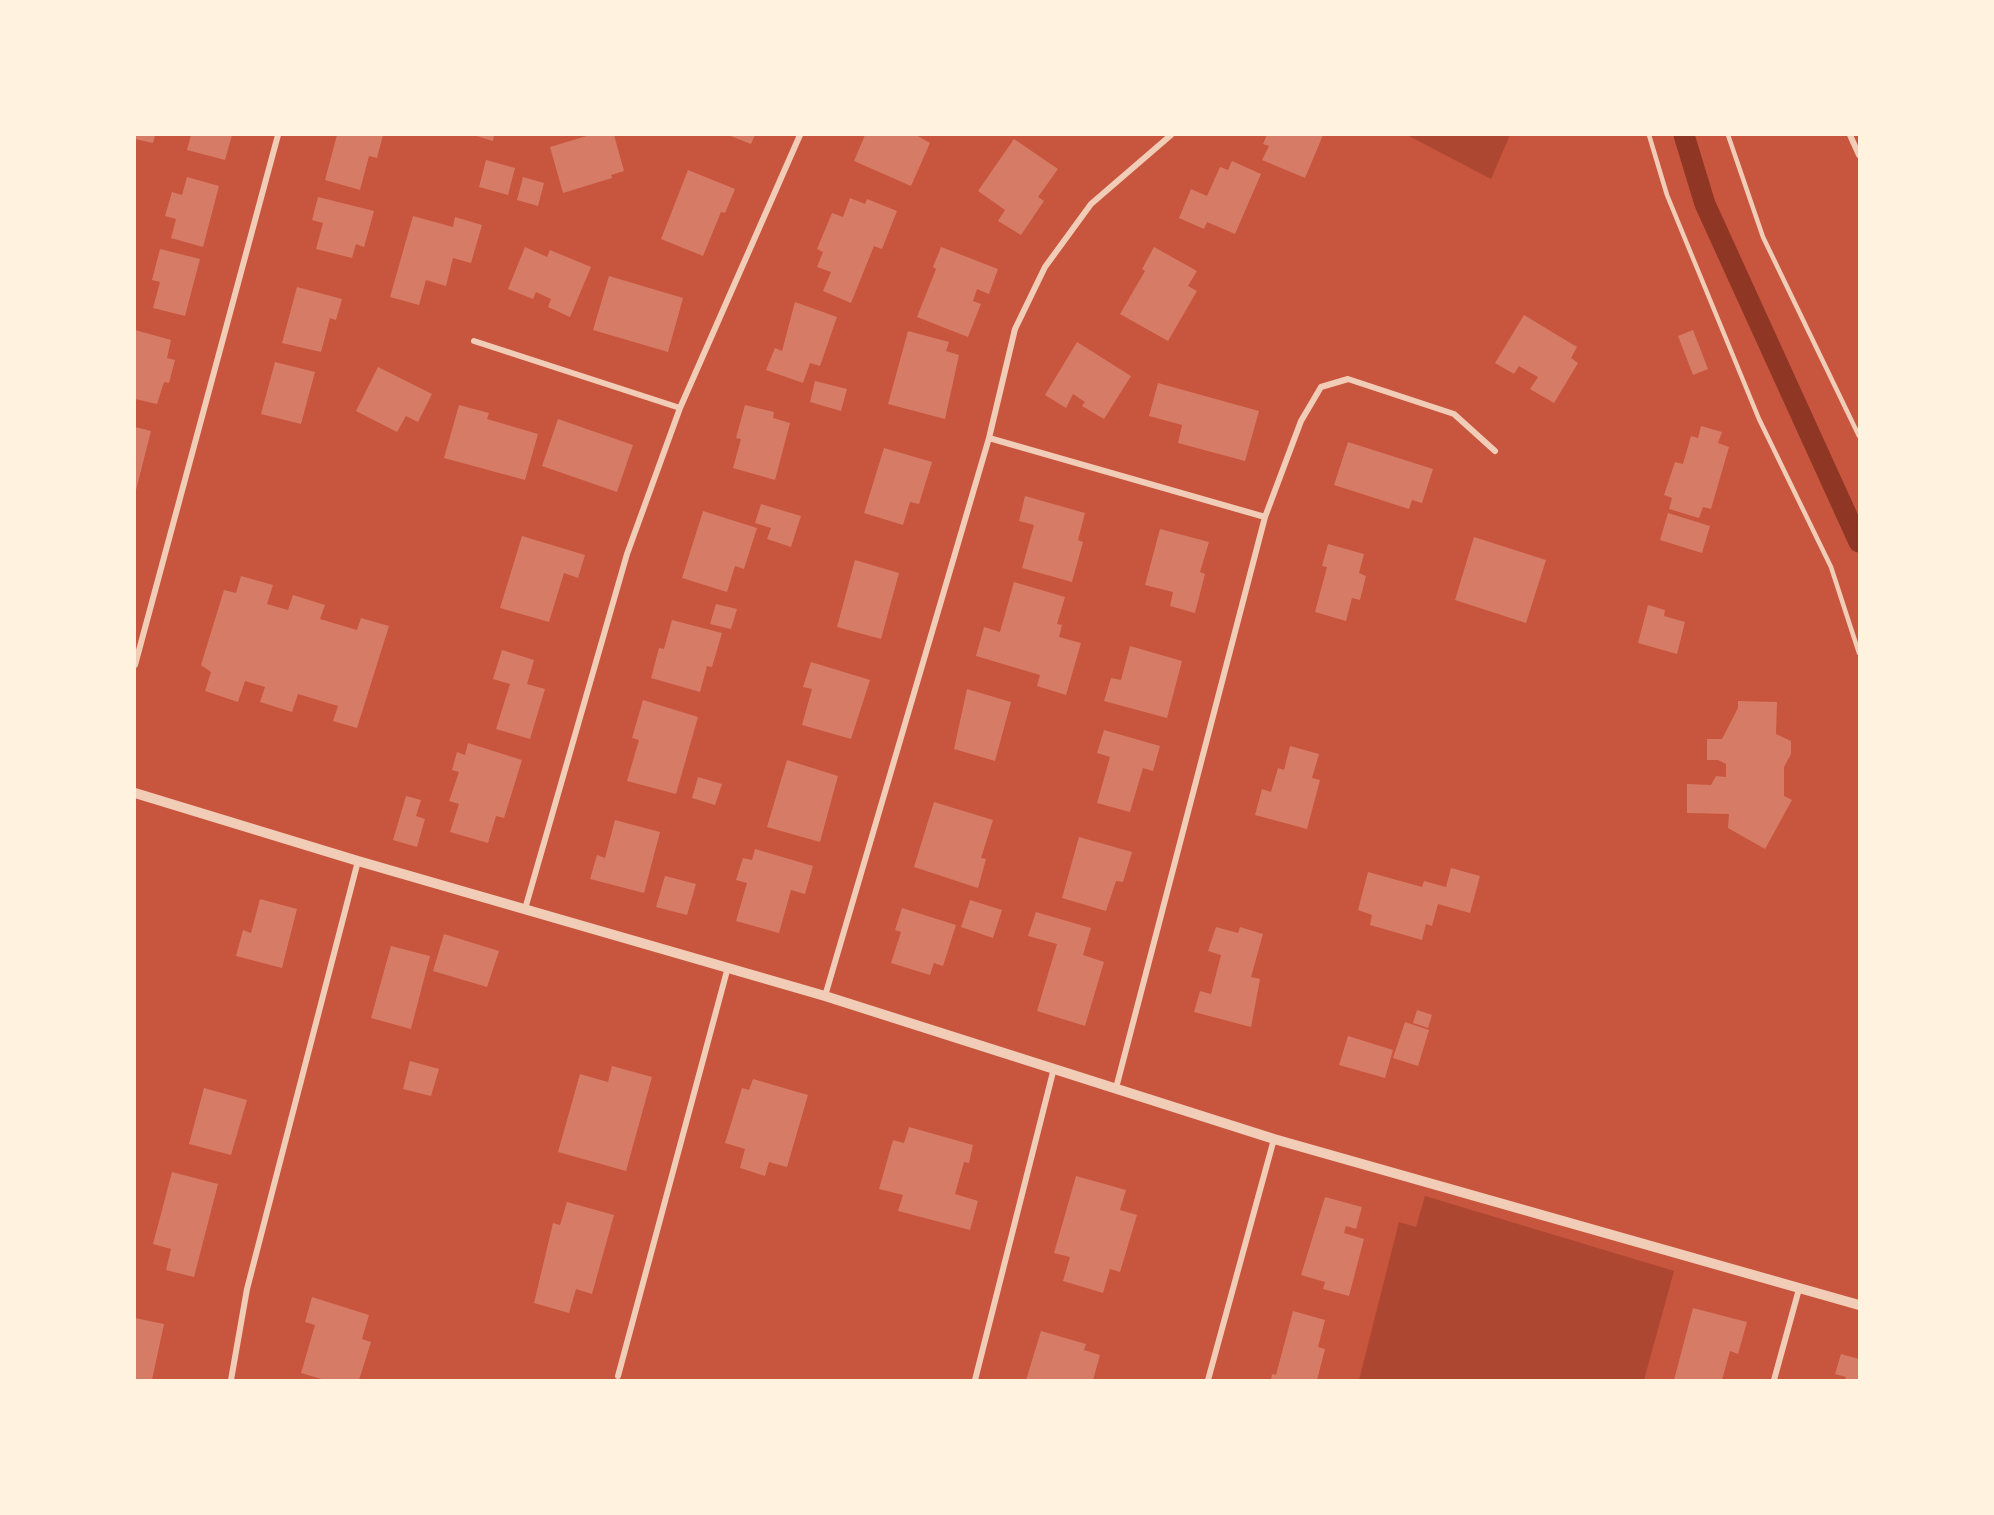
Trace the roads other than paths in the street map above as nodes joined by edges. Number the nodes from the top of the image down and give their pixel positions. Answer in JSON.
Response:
{"nodes":[{"id":1,"x":278,"y":135,"type":"edge"},
{"id":2,"x":800,"y":135,"type":"edge"},
{"id":3,"x":1171,"y":135,"type":"edge"},
{"id":4,"x":1649,"y":135,"type":"edge"},
{"id":5,"x":1728,"y":135,"type":"edge"},
{"id":6,"x":1850,"y":135,"type":"edge"},
{"id":7,"x":1859,"y":155,"type":"edge"},
{"id":8,"x":474,"y":341,"type":"dead end"},
{"id":9,"x":680,"y":408,"type":"junction"},
{"id":10,"x":1859,"y":436,"type":"edge"},
{"id":11,"x":989,"y":438,"type":"junction"},
{"id":12,"x":1495,"y":451,"type":"dead end"},
{"id":13,"x":1265,"y":517,"type":"junction"},
{"id":14,"x":1859,"y":653,"type":"edge"},
{"id":15,"x":135,"y":664,"type":"edge"},
{"id":16,"x":135,"y":793,"type":"edge"},
{"id":17,"x":358,"y":861,"type":"junction"},
{"id":18,"x":525,"y":909,"type":"junction"},
{"id":19,"x":728,"y":967,"type":"junction"},
{"id":20,"x":825,"y":996,"type":"junction"},
{"id":21,"x":1054,"y":1068,"type":"junction"},
{"id":22,"x":1116,"y":1088,"type":"junction"},
{"id":23,"x":1274,"y":1139,"type":"junction"},
{"id":24,"x":1799,"y":1288,"type":"junction"},
{"id":25,"x":1859,"y":1305,"type":"edge"},
{"id":26,"x":618,"y":1376,"type":"dead end"},
{"id":27,"x":231,"y":1380,"type":"edge"},
{"id":28,"x":975,"y":1380,"type":"edge"},
{"id":29,"x":1209,"y":1380,"type":"edge"},
{"id":30,"x":1774,"y":1380,"type":"edge"}],
"edges":[{"from":1,"to":15,"type":"street"},
{"from":2,"to":9,"type":"street"},
{"from":3,"to":11,"type":"street"},
{"from":4,"to":14,"type":"lane"},
{"from":5,"to":10,"type":"lane"},
{"from":6,"to":7,"type":"street"},
{"from":8,"to":9,"type":"street"},
{"from":9,"to":18,"type":"street"},
{"from":11,"to":13,"type":"street"},
{"from":11,"to":20,"type":"street"},
{"from":12,"to":13,"type":"street"},
{"from":13,"to":22,"type":"street"},
{"from":16,"to":17,"type":"street"},
{"from":17,"to":18,"type":"street"},
{"from":17,"to":27,"type":"street"},
{"from":18,"to":19,"type":"street"},
{"from":19,"to":20,"type":"street"},
{"from":19,"to":26,"type":"street"},
{"from":20,"to":21,"type":"street"},
{"from":21,"to":22,"type":"street"},
{"from":21,"to":28,"type":"street"},
{"from":22,"to":23,"type":"street"},
{"from":23,"to":24,"type":"street"},
{"from":23,"to":29,"type":"street"},
{"from":24,"to":25,"type":"street"},
{"from":24,"to":30,"type":"street"}]}
